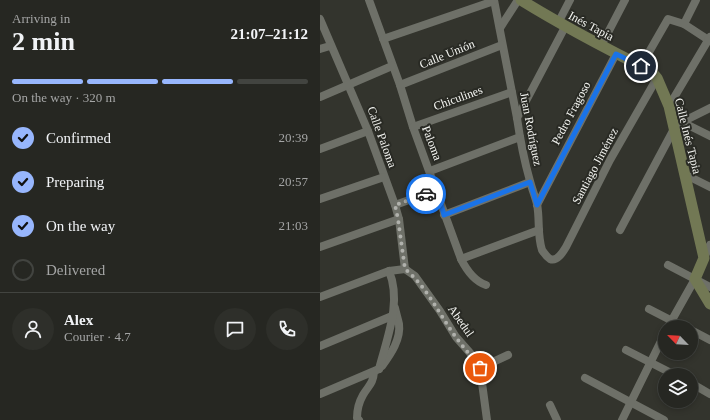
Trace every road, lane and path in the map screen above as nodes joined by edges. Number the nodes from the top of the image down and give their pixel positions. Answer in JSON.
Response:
{"nodes":[{"id":1,"x":369,"y":0,"type":"edge"},
{"id":2,"x":494,"y":0,"type":"edge"},
{"id":3,"x":518,"y":0,"type":"edge"},
{"id":4,"x":521,"y":0,"type":"edge"},
{"id":5,"x":570,"y":0,"type":"edge"},
{"id":6,"x":626,"y":0,"type":"edge"},
{"id":7,"x":696,"y":0,"type":"edge"},
{"id":8,"x":320,"y":19,"type":"edge"},
{"id":9,"x":684,"y":24,"type":"junction"},
{"id":10,"x":562,"y":25,"type":"junction"},
{"id":11,"x":500,"y":28,"type":"junction"},
{"id":12,"x":383,"y":39,"type":"junction"},
{"id":13,"x":710,"y":39,"type":"edge"},
{"id":14,"x":502,"y":45,"type":"junction"},
{"id":15,"x":330,"y":46,"type":"junction"},
{"id":16,"x":601,"y":46,"type":"junction"},
{"id":17,"x":320,"y":49,"type":"edge"},
{"id":18,"x":616,"y":54,"type":"junction"},
{"id":19,"x":392,"y":66,"type":"junction"},
{"id":20,"x":641,"y":66,"type":"junction"},
{"id":21,"x":654,"y":75,"type":"junction"},
{"id":22,"x":349,"y":85,"type":"junction"},
{"id":23,"x":400,"y":85,"type":"junction"},
{"id":24,"x":512,"y":92,"type":"junction"},
{"id":25,"x":320,"y":97,"type":"edge"},
{"id":26,"x":669,"y":106,"type":"junction"},
{"id":27,"x":710,"y":108,"type":"edge"},
{"id":28,"x":517,"y":118,"type":"junction"},
{"id":29,"x":678,"y":125,"type":"junction"},
{"id":30,"x":413,"y":127,"type":"junction"},
{"id":31,"x":368,"y":131,"type":"junction"},
{"id":32,"x":710,"y":136,"type":"edge"},
{"id":33,"x":520,"y":137,"type":"junction"},
{"id":34,"x":320,"y":149,"type":"edge"},
{"id":35,"x":430,"y":171,"type":"junction"},
{"id":36,"x":684,"y":174,"type":"junction"},
{"id":37,"x":384,"y":177,"type":"junction"},
{"id":38,"x":530,"y":182,"type":"junction"},
{"id":39,"x":710,"y":187,"type":"edge"},
{"id":40,"x":437,"y":190,"type":"junction"},
{"id":41,"x":320,"y":199,"type":"edge"},
{"id":42,"x":395,"y":205,"type":"junction"},
{"id":43,"x":537,"y":205,"type":"junction"},
{"id":44,"x":444,"y":215,"type":"junction"},
{"id":45,"x":398,"y":219,"type":"junction"},
{"id":46,"x":539,"y":230,"type":"junction"},
{"id":47,"x":620,"y":230,"type":"dead end"},
{"id":48,"x":710,"y":245,"type":"edge"},
{"id":49,"x":320,"y":247,"type":"edge"},
{"id":50,"x":704,"y":258,"type":"junction"},
{"id":51,"x":461,"y":259,"type":"junction"},
{"id":52,"x":551,"y":259,"type":"joint"},
{"id":53,"x":668,"y":265,"type":"dead end"},
{"id":54,"x":405,"y":269,"type":"junction"},
{"id":55,"x":389,"y":271,"type":"junction"},
{"id":56,"x":695,"y":279,"type":"junction"},
{"id":57,"x":486,"y":286,"type":"dead end"},
{"id":58,"x":710,"y":287,"type":"edge"},
{"id":59,"x":320,"y":298,"type":"edge"},
{"id":60,"x":710,"y":304,"type":"edge"},
{"id":61,"x":394,"y":307,"type":"junction"},
{"id":62,"x":649,"y":309,"type":"dead end"},
{"id":63,"x":392,"y":316,"type":"junction"},
{"id":64,"x":664,"y":320,"type":"edge"},
{"id":65,"x":672,"y":320,"type":"edge"},
{"id":66,"x":698,"y":334,"type":"edge"},
{"id":67,"x":710,"y":340,"type":"edge"},
{"id":68,"x":320,"y":346,"type":"edge"},
{"id":69,"x":658,"y":347,"type":"edge"},
{"id":70,"x":626,"y":350,"type":"dead end"},
{"id":71,"x":508,"y":355,"type":"dead end"},
{"id":72,"x":650,"y":362,"type":"junction"},
{"id":73,"x":480,"y":368,"type":"junction"},
{"id":74,"x":662,"y":368,"type":"edge"},
{"id":75,"x":377,"y":371,"type":"junction"},
{"id":76,"x":585,"y":378,"type":"dead end"},
{"id":77,"x":698,"y":388,"type":"edge"},
{"id":78,"x":320,"y":394,"type":"edge"},
{"id":79,"x":710,"y":394,"type":"edge"},
{"id":80,"x":631,"y":401,"type":"junction"},
{"id":81,"x":550,"y":405,"type":"dead end"},
{"id":82,"x":359,"y":420,"type":"edge"},
{"id":83,"x":487,"y":420,"type":"edge"},
{"id":84,"x":557,"y":420,"type":"edge"},
{"id":85,"x":622,"y":420,"type":"edge"},
{"id":86,"x":664,"y":420,"type":"edge"}],
"edges":[{"from":1,"to":12,"type":"street","name":"Paloma"},
{"from":2,"to":11,"type":"street","name":"Juan Rodríguez"},
{"from":2,"to":12,"type":"street"},
{"from":3,"to":11,"type":"street"},
{"from":4,"to":10,"type":"main road","name":"Inés Tapia"},
{"from":5,"to":10,"type":"street"},
{"from":6,"to":16,"type":"street"},
{"from":7,"to":9,"type":"street"},
{"from":8,"to":15,"type":"street","name":"Calle Paloma"},
{"from":9,"to":13,"type":"street"},
{"from":9,"to":20,"type":"street"},
{"from":10,"to":16,"type":"main road","name":"Inés Tapia"},
{"from":10,"to":28,"type":"street"},
{"from":11,"to":14,"type":"street","name":"Juan Rodríguez"},
{"from":12,"to":19,"type":"street","name":"Paloma"},
{"from":13,"to":26,"type":"street"},
{"from":14,"to":23,"type":"street","name":"Calle Unión"},
{"from":14,"to":24,"type":"street","name":"Juan Rodríguez"},
{"from":15,"to":17,"type":"street"},
{"from":15,"to":22,"type":"street","name":"Calle Paloma"},
{"from":16,"to":18,"type":"main road","name":"Inés Tapia"},
{"from":18,"to":20,"type":"main road","name":"Inés Tapia"},
{"from":18,"to":43,"type":"street","name":"Pedro Fragoso"},
{"from":19,"to":22,"type":"street"},
{"from":19,"to":23,"type":"street","name":"Paloma"},
{"from":20,"to":21,"type":"main road","name":"Inés Tapia"},
{"from":21,"to":26,"type":"main road","name":"Calle Inés Tapia"},
{"from":21,"to":52,"type":"street","name":"Santiago Jiménez"},
{"from":22,"to":25,"type":"street"},
{"from":22,"to":31,"type":"street","name":"Calle Paloma"},
{"from":23,"to":30,"type":"street","name":"Paloma"},
{"from":24,"to":28,"type":"street","name":"Juan Rodríguez"},
{"from":24,"to":30,"type":"street","name":"Chiculines"},
{"from":26,"to":29,"type":"main road","name":"Calle Inés Tapia"},
{"from":27,"to":29,"type":"street"},
{"from":28,"to":33,"type":"street","name":"Juan Rodríguez"},
{"from":29,"to":32,"type":"street"},
{"from":29,"to":36,"type":"main road","name":"Calle Inés Tapia"},
{"from":29,"to":47,"type":"street"},
{"from":30,"to":35,"type":"street","name":"Paloma"},
{"from":31,"to":34,"type":"street"},
{"from":31,"to":37,"type":"street","name":"Calle Paloma"},
{"from":33,"to":35,"type":"street"},
{"from":33,"to":38,"type":"street","name":"Juan Rodríguez"},
{"from":35,"to":40,"type":"street","name":"Paloma"},
{"from":36,"to":39,"type":"street"},
{"from":36,"to":50,"type":"main road","name":"Calle Inés Tapia"},
{"from":37,"to":41,"type":"street"},
{"from":37,"to":42,"type":"street","name":"Calle Paloma"},
{"from":38,"to":43,"type":"street","name":"Juan Rodríguez"},
{"from":38,"to":44,"type":"street"},
{"from":40,"to":42,"type":"street"},
{"from":40,"to":44,"type":"street","name":"Paloma"},
{"from":42,"to":45,"type":"street","name":"Calle Paloma"},
{"from":43,"to":46,"type":"street","name":"Juan Rodríguez"},
{"from":44,"to":51,"type":"street","name":"Paloma"},
{"from":45,"to":49,"type":"street"},
{"from":45,"to":54,"type":"street","name":"Calle Paloma"},
{"from":46,"to":51,"type":"street"},
{"from":46,"to":52,"type":"street","name":"Juan Rodríguez"},
{"from":48,"to":50,"type":"street"},
{"from":50,"to":56,"type":"main road"},
{"from":51,"to":57,"type":"street","name":"Paloma"},
{"from":53,"to":56,"type":"street"},
{"from":54,"to":55,"type":"street"},
{"from":54,"to":73,"type":"street","name":"Abedul"},
{"from":55,"to":59,"type":"street"},
{"from":55,"to":61,"type":"street"},
{"from":56,"to":58,"type":"street"},
{"from":56,"to":60,"type":"main road"},
{"from":56,"to":65,"type":"street"},
{"from":61,"to":63,"type":"street"},
{"from":61,"to":75,"type":"street"},
{"from":62,"to":64,"type":"street"},
{"from":63,"to":68,"type":"street"},
{"from":63,"to":75,"type":"street"},
{"from":66,"to":67,"type":"street"},
{"from":69,"to":72,"type":"street"},
{"from":70,"to":72,"type":"street"},
{"from":71,"to":73,"type":"street"},
{"from":72,"to":74,"type":"street"},
{"from":72,"to":80,"type":"street"},
{"from":73,"to":83,"type":"street"},
{"from":75,"to":78,"type":"street"},
{"from":75,"to":82,"type":"street"},
{"from":76,"to":80,"type":"street"},
{"from":77,"to":79,"type":"street"},
{"from":80,"to":85,"type":"street"},
{"from":80,"to":86,"type":"street"},
{"from":81,"to":84,"type":"street"}]}
